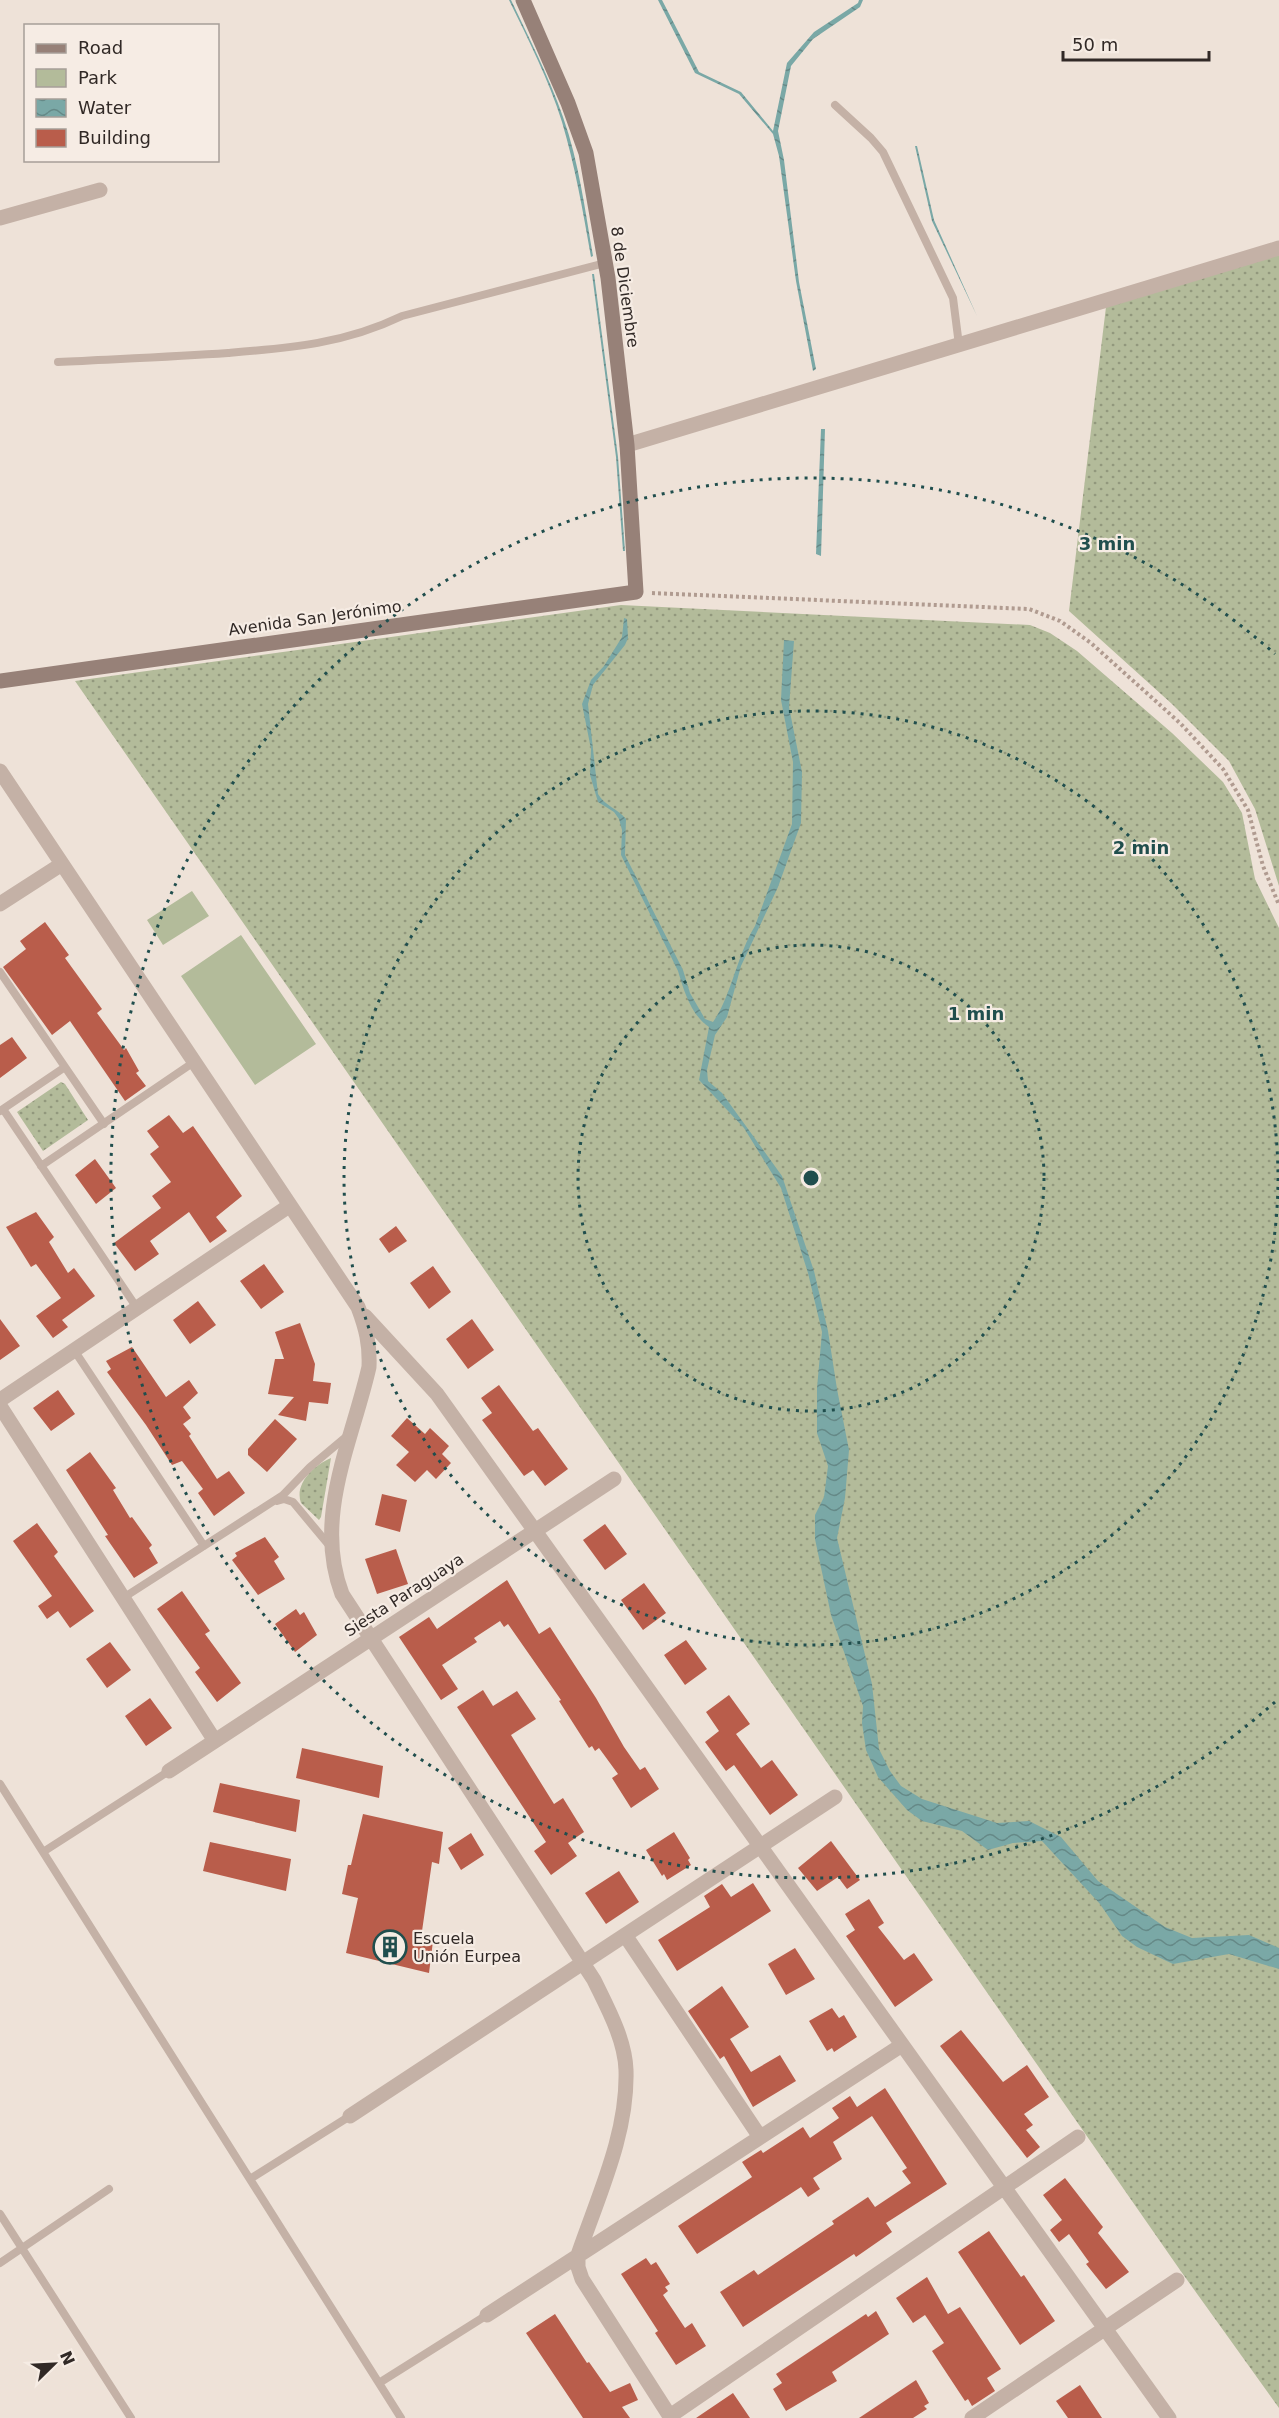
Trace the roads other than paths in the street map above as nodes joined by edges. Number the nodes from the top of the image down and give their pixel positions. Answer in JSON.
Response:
{"nodes":[{"id":1,"x":523,"y":0,"type":"edge"},
{"id":2,"x":836,"y":105,"type":"dead end"},
{"id":3,"x":100,"y":190,"type":"dead end"},
{"id":4,"x":0,"y":218,"type":"edge"},
{"id":5,"x":1279,"y":248,"type":"edge"},
{"id":6,"x":605,"y":263,"type":"junction"},
{"id":7,"x":959,"y":345,"type":"junction"},
{"id":8,"x":58,"y":362,"type":"dead end"},
{"id":9,"x":627,"y":445,"type":"junction"},
{"id":10,"x":636,"y":592,"type":"joint"},
{"id":11,"x":0,"y":681,"type":"edge"},
{"id":12,"x":0,"y":771,"type":"edge"},
{"id":13,"x":62,"y":864,"type":"junction"},
{"id":14,"x":0,"y":904,"type":"edge"},
{"id":15,"x":0,"y":972,"type":"edge"},
{"id":16,"x":194,"y":1062,"type":"junction"},
{"id":17,"x":65,"y":1067,"type":"junction"},
{"id":18,"x":1,"y":1110,"type":"edge"},
{"id":19,"x":104,"y":1124,"type":"junction"},
{"id":20,"x":41,"y":1166,"type":"junction"},
{"id":21,"x":290,"y":1206,"type":"junction"},
{"id":22,"x":358,"y":1307,"type":"junction"},
{"id":23,"x":137,"y":1308,"type":"junction"},
{"id":24,"x":74,"y":1350,"type":"junction"},
{"id":25,"x":0,"y":1400,"type":"edge"},
{"id":26,"x":0,"y":1406,"type":"edge"},
{"id":27,"x":350,"y":1432,"type":"junction"},
{"id":28,"x":614,"y":1479,"type":"dead end"},
{"id":29,"x":273,"y":1502,"type":"junction"},
{"id":30,"x":535,"y":1530,"type":"junction"},
{"id":31,"x":204,"y":1546,"type":"junction"},
{"id":32,"x":331,"y":1552,"type":"junction"},
{"id":33,"x":123,"y":1598,"type":"junction"},
{"id":34,"x":371,"y":1638,"type":"junction"},
{"id":35,"x":215,"y":1741,"type":"junction"},
{"id":36,"x":169,"y":1771,"type":"joint"},
{"id":37,"x":0,"y":1784,"type":"edge"},
{"id":38,"x":835,"y":1797,"type":"dead end"},
{"id":39,"x":760,"y":1846,"type":"junction"},
{"id":40,"x":43,"y":1852,"type":"junction"},
{"id":41,"x":625,"y":1935,"type":"junction"},
{"id":42,"x":583,"y":1963,"type":"junction"},
{"id":43,"x":902,"y":2045,"type":"junction"},
{"id":44,"x":350,"y":2116,"type":"joint"},
{"id":45,"x":760,"y":2137,"type":"junction"},
{"id":46,"x":1078,"y":2137,"type":"dead end"},
{"id":47,"x":250,"y":2179,"type":"junction"},
{"id":48,"x":1004,"y":2187,"type":"junction"},
{"id":49,"x":109,"y":2189,"type":"dead end"},
{"id":50,"x":0,"y":2214,"type":"edge"},
{"id":51,"x":22,"y":2248,"type":"junction"},
{"id":52,"x":578,"y":2255,"type":"junction"},
{"id":53,"x":0,"y":2263,"type":"edge"},
{"id":54,"x":1177,"y":2280,"type":"dead end"},
{"id":55,"x":487,"y":2315,"type":"joint"},
{"id":56,"x":1105,"y":2329,"type":"junction"},
{"id":57,"x":379,"y":2383,"type":"junction"},
{"id":58,"x":671,"y":2417,"type":"edge"},
{"id":59,"x":130,"y":2418,"type":"edge"},
{"id":60,"x":401,"y":2418,"type":"edge"},
{"id":61,"x":972,"y":2418,"type":"edge"},
{"id":62,"x":1169,"y":2418,"type":"edge"}],
"edges":[{"from":1,"to":6,"type":"street","name":"8 de Diciembre"},
{"from":2,"to":7,"type":"lane"},
{"from":3,"to":4,"type":"street"},
{"from":5,"to":7,"type":"street"},
{"from":6,"to":8,"type":"lane"},
{"from":6,"to":9,"type":"street","name":"8 de Diciembre"},
{"from":7,"to":9,"type":"street"},
{"from":9,"to":10,"type":"street","name":"8 de Diciembre"},
{"from":10,"to":11,"type":"street","name":"Avenida San Jerónimo"},
{"from":12,"to":13,"type":"street"},
{"from":13,"to":14,"type":"street"},
{"from":13,"to":16,"type":"street"},
{"from":15,"to":17,"type":"lane"},
{"from":16,"to":19,"type":"lane"},
{"from":16,"to":21,"type":"street"},
{"from":17,"to":18,"type":"lane"},
{"from":17,"to":19,"type":"lane"},
{"from":18,"to":20,"type":"lane"},
{"from":19,"to":20,"type":"lane"},
{"from":20,"to":23,"type":"lane"},
{"from":21,"to":22,"type":"street"},
{"from":21,"to":23,"type":"street"},
{"from":22,"to":27,"type":"street"},
{"from":22,"to":30,"type":"street"},
{"from":23,"to":24,"type":"street"},
{"from":24,"to":25,"type":"street"},
{"from":24,"to":31,"type":"lane"},
{"from":26,"to":33,"type":"street"},
{"from":27,"to":29,"type":"lane"},
{"from":27,"to":32,"type":"street"},
{"from":28,"to":30,"type":"street","name":"Siesta Paraguaya"},
{"from":29,"to":31,"type":"lane"},
{"from":29,"to":32,"type":"lane"},
{"from":30,"to":34,"type":"street","name":"Siesta Paraguaya"},
{"from":30,"to":39,"type":"street"},
{"from":31,"to":33,"type":"lane"},
{"from":32,"to":34,"type":"street"},
{"from":33,"to":35,"type":"street"},
{"from":34,"to":35,"type":"street","name":"Siesta Paraguaya"},
{"from":34,"to":42,"type":"street"},
{"from":35,"to":36,"type":"street","name":"Siesta Paraguaya"},
{"from":36,"to":40,"type":"lane"},
{"from":37,"to":40,"type":"lane"},
{"from":38,"to":39,"type":"street"},
{"from":39,"to":41,"type":"street"},
{"from":39,"to":43,"type":"street"},
{"from":40,"to":47,"type":"lane"},
{"from":41,"to":42,"type":"street"},
{"from":41,"to":45,"type":"street"},
{"from":42,"to":44,"type":"street"},
{"from":42,"to":52,"type":"street"},
{"from":43,"to":45,"type":"street"},
{"from":43,"to":48,"type":"street"},
{"from":44,"to":47,"type":"lane"},
{"from":45,"to":52,"type":"street"},
{"from":46,"to":48,"type":"street"},
{"from":47,"to":57,"type":"lane"},
{"from":48,"to":56,"type":"street"},
{"from":48,"to":58,"type":"street"},
{"from":49,"to":51,"type":"lane"},
{"from":50,"to":51,"type":"lane"},
{"from":51,"to":53,"type":"lane"},
{"from":51,"to":59,"type":"lane"},
{"from":52,"to":55,"type":"street"},
{"from":52,"to":58,"type":"street"},
{"from":54,"to":56,"type":"street"},
{"from":55,"to":57,"type":"lane"},
{"from":56,"to":61,"type":"street"},
{"from":56,"to":62,"type":"street"},
{"from":57,"to":60,"type":"lane"}]}
